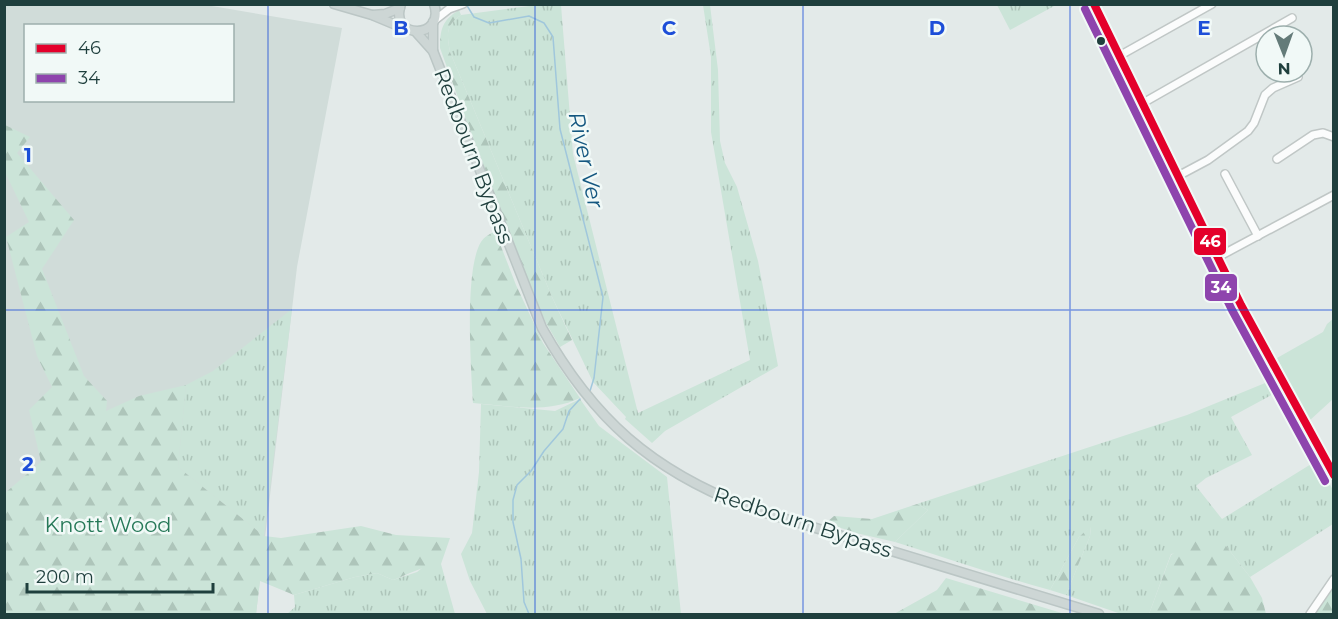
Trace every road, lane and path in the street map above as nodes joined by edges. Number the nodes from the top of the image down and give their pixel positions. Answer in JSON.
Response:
{"nodes":[{"id":1,"x":333,"y":4,"type":"edge"},
{"id":2,"x":434,"y":4,"type":"edge"},
{"id":3,"x":463,"y":4,"type":"edge"},
{"id":4,"x":1094,"y":4,"type":"edge"},
{"id":5,"x":1212,"y":4,"type":"edge"},
{"id":6,"x":456,"y":5,"type":"edge"},
{"id":7,"x":400,"y":6,"type":"edge"},
{"id":8,"x":372,"y":15,"type":"junction"},
{"id":9,"x":1292,"y":18,"type":"dead end"},
{"id":10,"x":434,"y":21,"type":"junction"},
{"id":11,"x":405,"y":27,"type":"junction"},
{"id":12,"x":416,"y":32,"type":"junction"},
{"id":13,"x":434,"y":51,"type":"junction"},
{"id":14,"x":1119,"y":56,"type":"junction"},
{"id":15,"x":1283,"y":84,"type":"edge"},
{"id":16,"x":1143,"y":103,"type":"junction"},
{"id":17,"x":1334,"y":137,"type":"edge"},
{"id":18,"x":1277,"y":159,"type":"dead end"},
{"id":19,"x":1225,"y":174,"type":"dead end"},
{"id":20,"x":1178,"y":176,"type":"junction"},
{"id":21,"x":1334,"y":195,"type":"edge"},
{"id":22,"x":1258,"y":236,"type":"junction"},
{"id":23,"x":1218,"y":257,"type":"junction"},
{"id":24,"x":1334,"y":476,"type":"edge"},
{"id":25,"x":1334,"y":579,"type":"edge"},
{"id":26,"x":1099,"y":615,"type":"edge"},
{"id":27,"x":1310,"y":615,"type":"edge"}],
"edges":[{"from":1,"to":8,"type":"main road"},
{"from":2,"to":10,"type":"main road","name":"Redbourn Bypass"},
{"from":3,"to":6,"type":"street"},
{"from":4,"to":14,"type":"street"},
{"from":5,"to":14,"type":"street"},
{"from":6,"to":10,"type":"street"},
{"from":7,"to":8,"type":"main road"},
{"from":7,"to":11,"type":"main road"},
{"from":8,"to":11,"type":"main road"},
{"from":9,"to":16,"type":"street"},
{"from":10,"to":12,"type":"main road"},
{"from":10,"to":13,"type":"main road","name":"Redbourn Bypass"},
{"from":11,"to":12,"type":"main road"},
{"from":12,"to":13,"type":"main road","name":"Redbourn Bypass"},
{"from":13,"to":26,"type":"main road","name":"Redbourn Bypass"},
{"from":14,"to":16,"type":"street"},
{"from":15,"to":20,"type":"street"},
{"from":16,"to":20,"type":"street"},
{"from":17,"to":18,"type":"street"},
{"from":19,"to":22,"type":"street"},
{"from":20,"to":23,"type":"street"},
{"from":21,"to":22,"type":"street"},
{"from":22,"to":23,"type":"street"},
{"from":23,"to":24,"type":"street"},
{"from":25,"to":27,"type":"street"}]}
